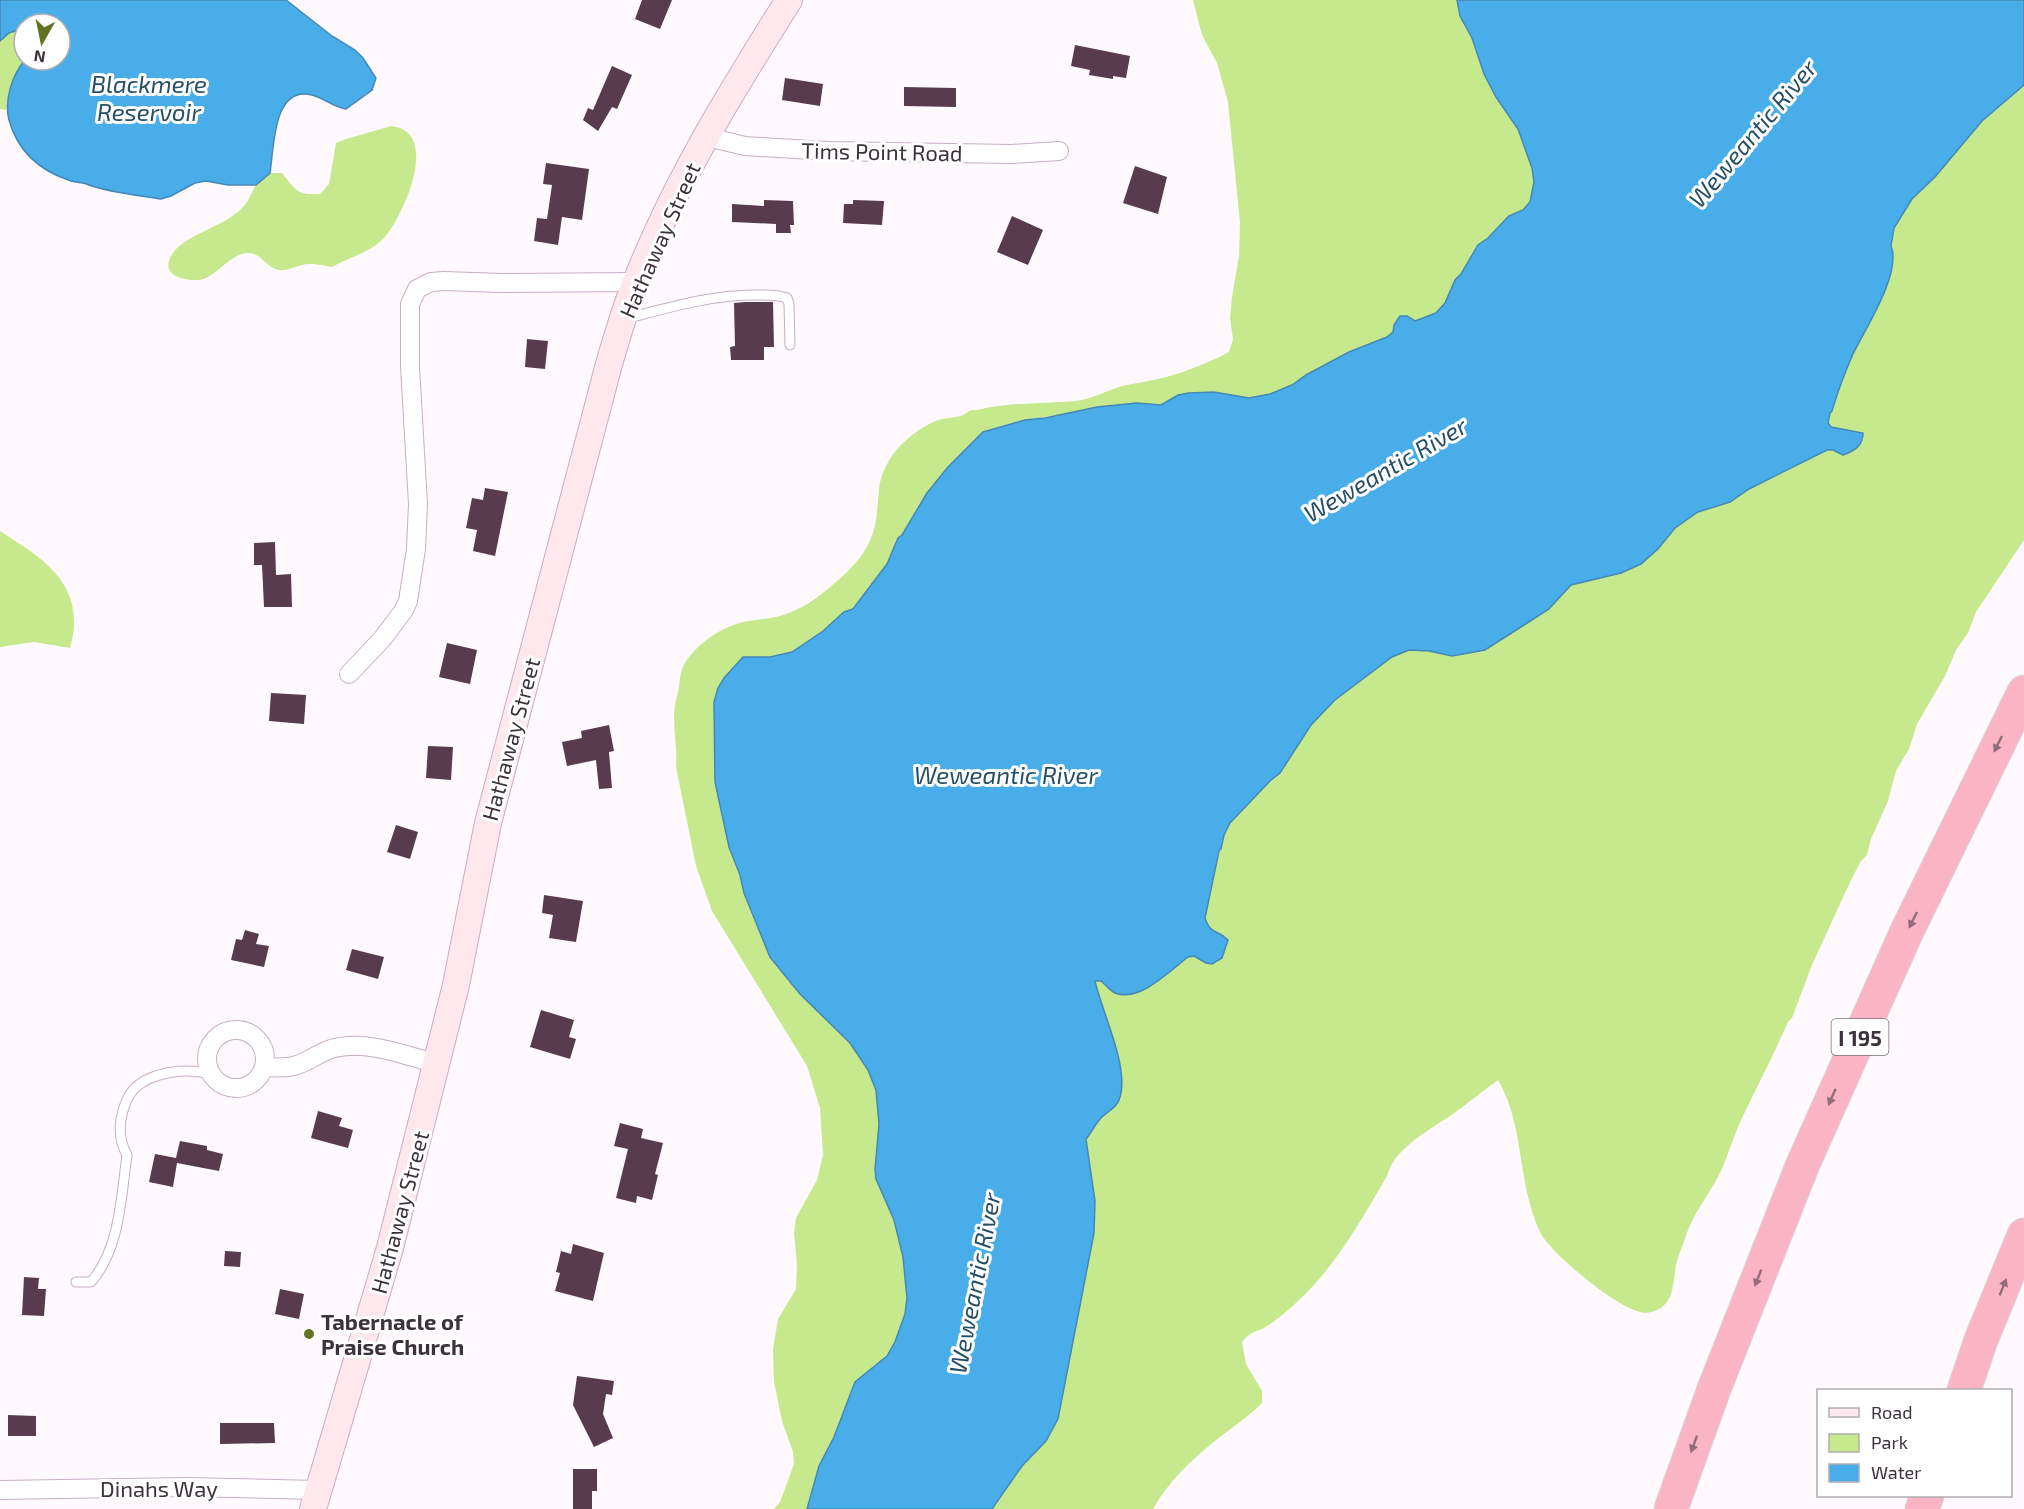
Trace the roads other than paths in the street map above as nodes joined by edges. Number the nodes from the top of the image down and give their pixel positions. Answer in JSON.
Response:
{"nodes":[{"id":1,"x":789,"y":0,"type":"edge"},
{"id":2,"x":707,"y":137,"type":"junction"},
{"id":3,"x":1059,"y":151,"type":"dead end"},
{"id":4,"x":635,"y":282,"type":"junction"},
{"id":5,"x":622,"y":319,"type":"junction"},
{"id":6,"x":790,"y":345,"type":"dead end"},
{"id":7,"x":350,"y":674,"type":"dead end"},
{"id":8,"x":2024,"y":692,"type":"edge"},
{"id":9,"x":437,"y":1064,"type":"junction"},
{"id":10,"x":264,"y":1066,"type":"junction"},
{"id":11,"x":210,"y":1074,"type":"junction"},
{"id":12,"x":2024,"y":1235,"type":"edge"},
{"id":13,"x":76,"y":1282,"type":"dead end"},
{"id":14,"x":1964,"y":1389,"type":"edge"},
{"id":15,"x":0,"y":1490,"type":"edge"},
{"id":16,"x":316,"y":1500,"type":"edge"},
{"id":17,"x":1671,"y":1509,"type":"edge"}],
"edges":[{"from":1,"to":2,"type":"street","name":"Hathaway Street"},
{"from":2,"to":3,"type":"street","name":"Tims Point Road"},
{"from":2,"to":4,"type":"street","name":"Hathaway Street"},
{"from":4,"to":5,"type":"street","name":"Hathaway Street"},
{"from":4,"to":7,"type":"street"},
{"from":5,"to":6,"type":"lane"},
{"from":5,"to":9,"type":"street","name":"Hathaway Street"},
{"from":8,"to":17,"type":"highway","number":"I 195","one_way":true},
{"from":9,"to":10,"type":"street"},
{"from":9,"to":16,"type":"street","name":"Hathaway Street"},
{"from":10,"to":11,"type":"street"},
{"from":10,"to":11,"type":"street"},
{"from":11,"to":13,"type":"lane"},
{"from":14,"to":12,"type":"highway","one_way":true},
{"from":15,"to":16,"type":"street","name":"Dinahs Way"}]}
